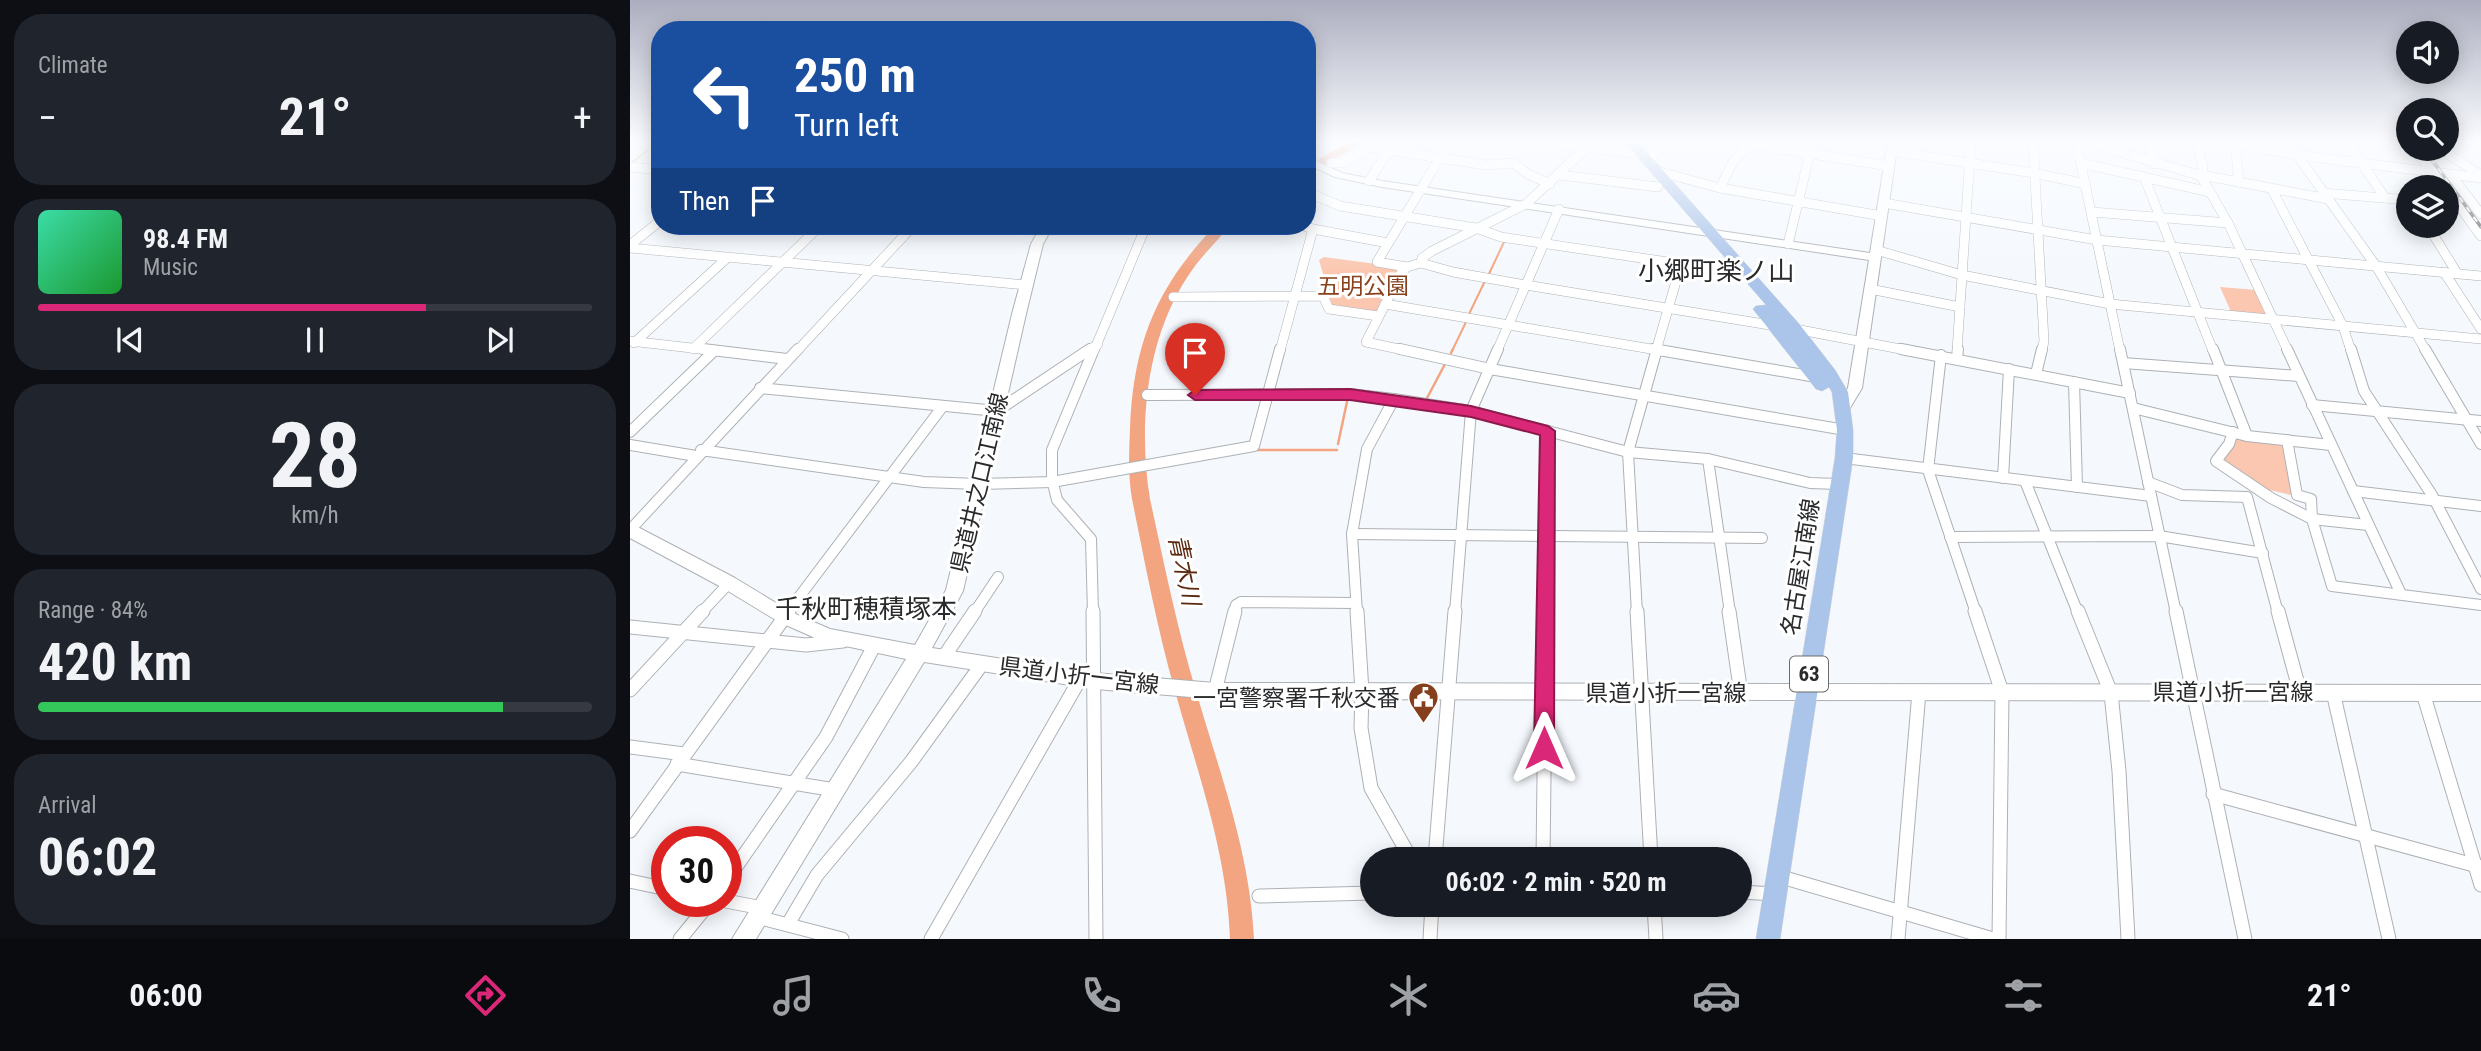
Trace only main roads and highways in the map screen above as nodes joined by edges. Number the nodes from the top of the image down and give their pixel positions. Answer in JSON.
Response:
{"nodes":[{"id":1,"x":1657,"y":185,"type":"edge"},
{"id":2,"x":1668,"y":185,"type":"edge"},
{"id":3,"x":1042,"y":235,"type":"edge"},
{"id":4,"x":1843,"y":420,"type":"junction"},
{"id":5,"x":630,"y":530,"type":"edge"},
{"id":6,"x":919,"y":654,"type":"junction"},
{"id":7,"x":1806,"y":693,"type":"junction"},
{"id":8,"x":2481,"y":693,"type":"edge"},
{"id":9,"x":743,"y":939,"type":"edge"},
{"id":10,"x":1768,"y":939,"type":"edge"}],
"edges":[{"from":1,"to":4,"type":"main road","name":"名古屋江南線","number":"63"},
{"from":2,"to":4,"type":"main road","name":"名古屋江南線","number":"63"},
{"from":3,"to":6,"type":"main road","name":"県道井之口江南線"},
{"from":4,"to":7,"type":"main road","name":"名古屋江南線","number":"63"},
{"from":5,"to":6,"type":"main road","name":"県道小折一宮線"},
{"from":6,"to":7,"type":"main road","name":"県道小折一宮線"},
{"from":6,"to":9,"type":"main road","name":"県道井之口江南線"},
{"from":7,"to":8,"type":"main road","name":"県道小折一宮線"},
{"from":7,"to":10,"type":"main road","name":"名古屋江南線","number":"63"}]}
